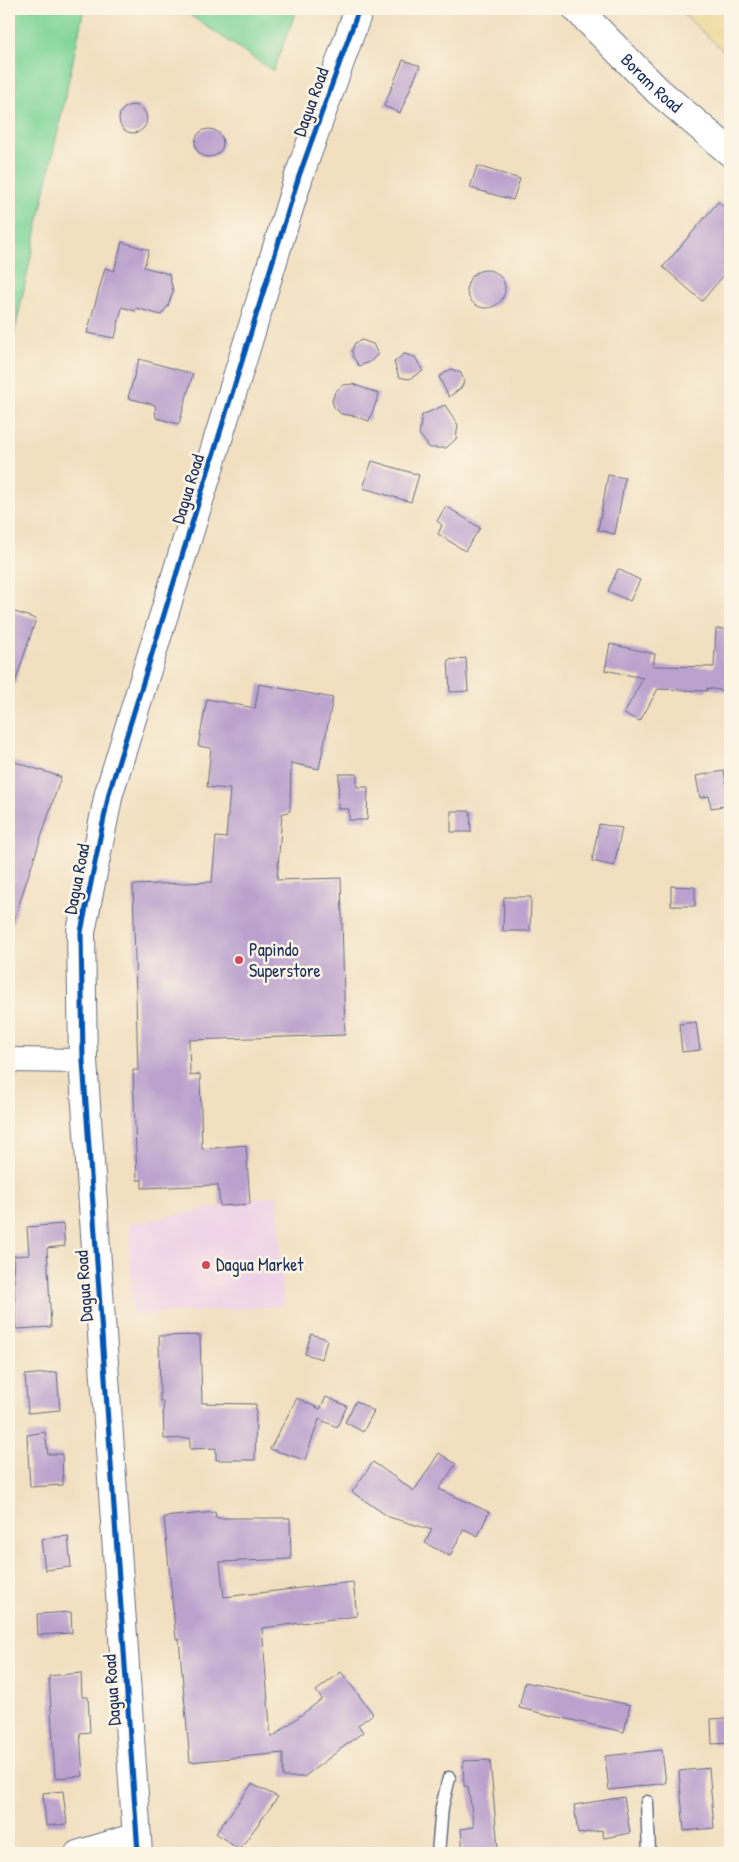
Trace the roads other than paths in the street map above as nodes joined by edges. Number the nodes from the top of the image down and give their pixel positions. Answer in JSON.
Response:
{"nodes":[{"id":1,"x":359,"y":9,"type":"edge"},
{"id":2,"x":576,"y":9,"type":"edge"},
{"id":3,"x":730,"y":152,"type":"edge"},
{"id":4,"x":9,"y":1060,"type":"edge"},
{"id":5,"x":83,"y":1061,"type":"junction"},
{"id":6,"x":449,"y":1778,"type":"dead end"},
{"id":7,"x":647,"y":1802,"type":"dead end"},
{"id":8,"x":137,"y":1844,"type":"edge"},
{"id":9,"x":76,"y":1853,"type":"edge"},
{"id":10,"x":438,"y":1853,"type":"edge"},
{"id":11,"x":648,"y":1853,"type":"edge"}],
"edges":[{"from":1,"to":5,"type":"street","name":"Dagua Road"},
{"from":2,"to":3,"type":"street","name":"Boram Road"},
{"from":4,"to":5,"type":"street"},
{"from":5,"to":8,"type":"street","name":"Dagua Road"},
{"from":6,"to":10,"type":"lane"},
{"from":7,"to":11,"type":"lane"},
{"from":8,"to":9,"type":"street"}]}
